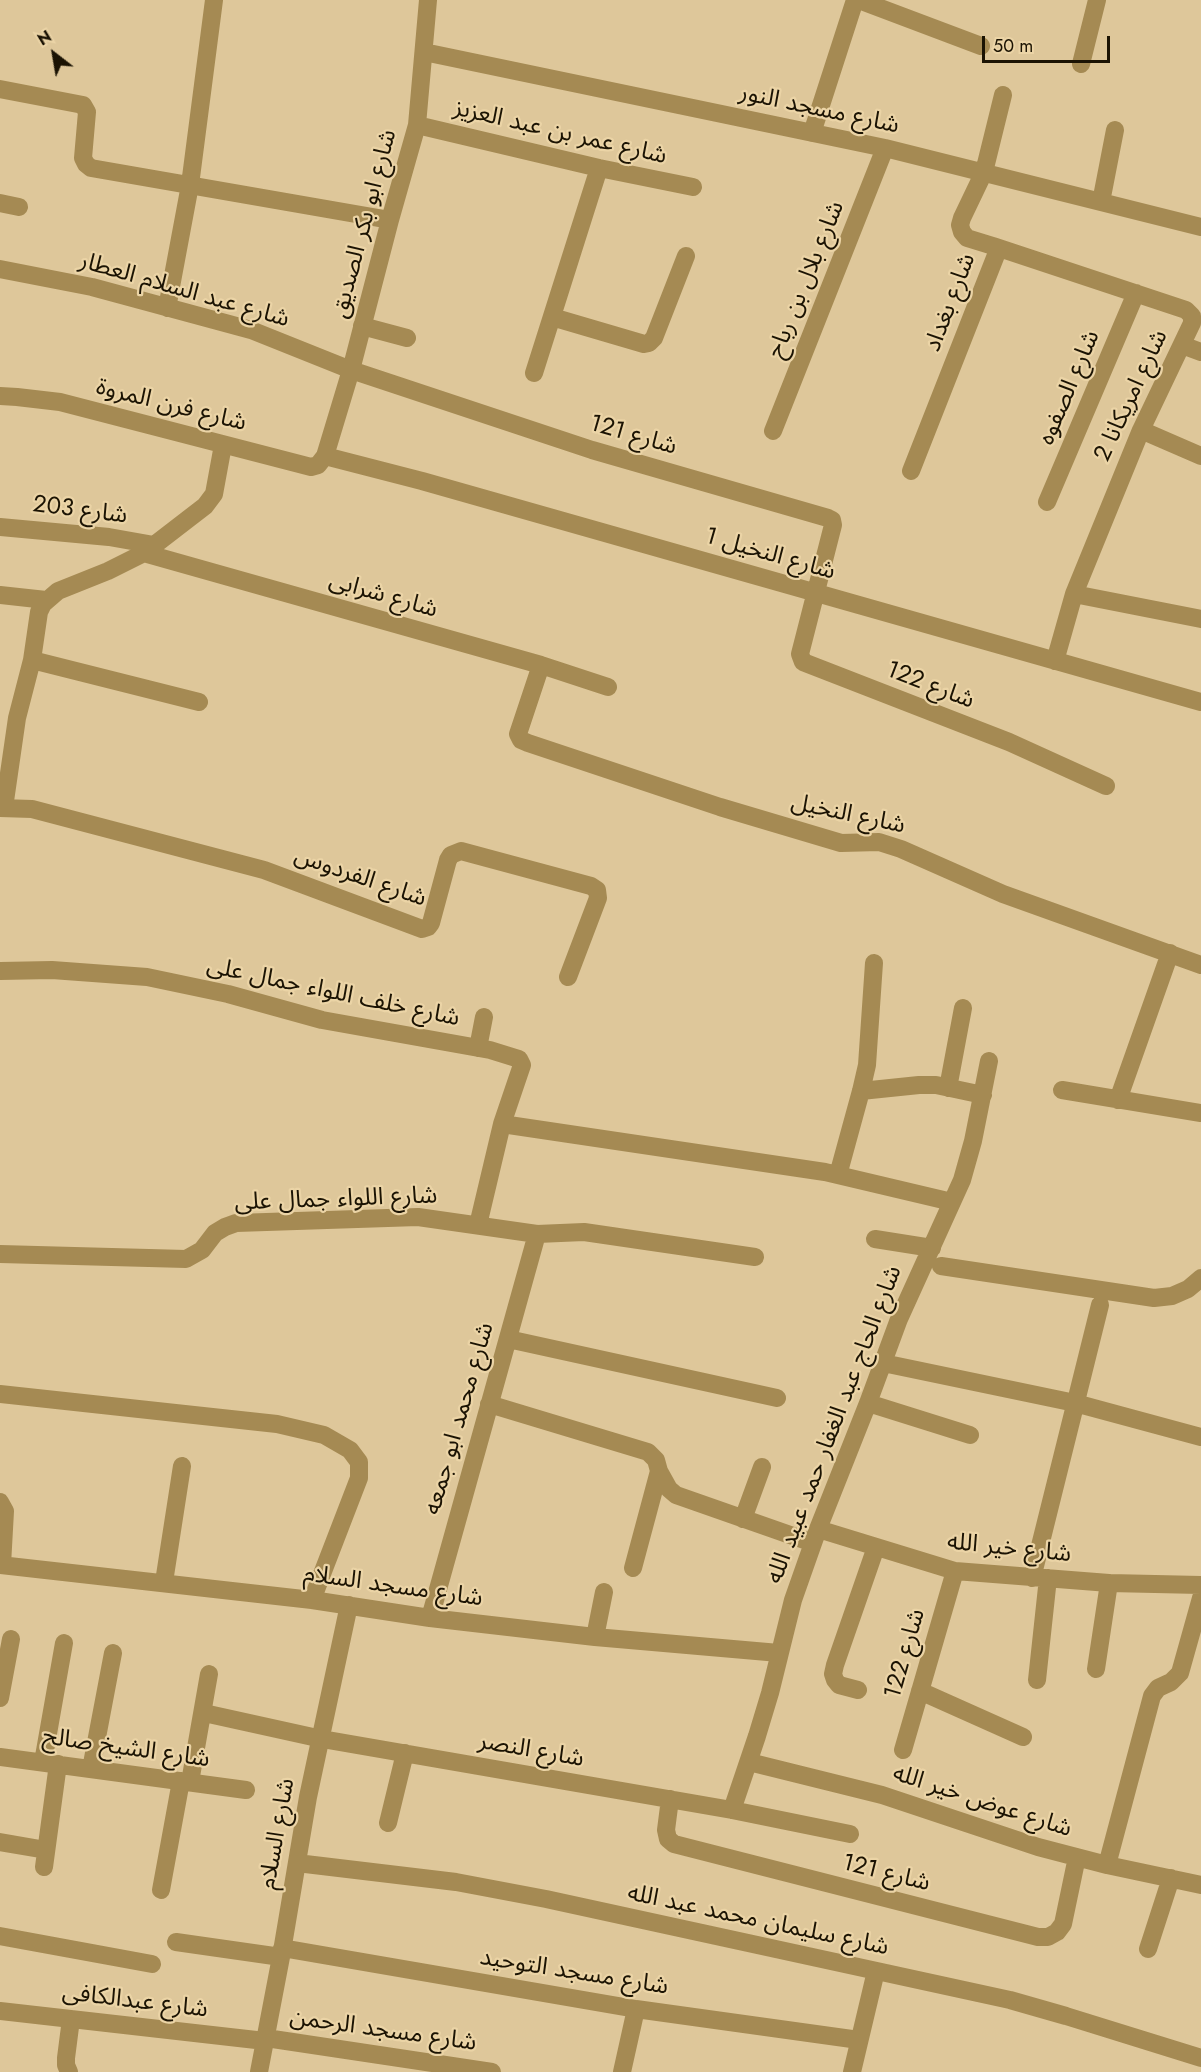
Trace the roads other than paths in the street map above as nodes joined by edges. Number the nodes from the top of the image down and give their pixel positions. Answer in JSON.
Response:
{"nodes":[{"id":1,"x":214,"y":0,"type":"edge"},
{"id":2,"x":428,"y":0,"type":"edge"},
{"id":3,"x":857,"y":0,"type":"edge"},
{"id":4,"x":1097,"y":0,"type":"edge"},
{"id":5,"x":981,"y":46,"type":"dead end"},
{"id":6,"x":424,"y":52,"type":"junction"},
{"id":7,"x":1081,"y":64,"type":"dead end"},
{"id":8,"x":0,"y":89,"type":"edge"},
{"id":9,"x":1003,"y":95,"type":"dead end"},
{"id":10,"x":417,"y":125,"type":"junction"},
{"id":11,"x":1115,"y":130,"type":"dead end"},
{"id":12,"x":812,"y":133,"type":"junction"},
{"id":13,"x":885,"y":148,"type":"junction"},
{"id":14,"x":598,"y":168,"type":"junction"},
{"id":15,"x":984,"y":172,"type":"junction"},
{"id":16,"x":190,"y":185,"type":"junction"},
{"id":17,"x":693,"y":187,"type":"dead end"},
{"id":18,"x":1101,"y":202,"type":"junction"},
{"id":19,"x":0,"y":203,"type":"edge"},
{"id":20,"x":19,"y":207,"type":"dead end"},
{"id":21,"x":390,"y":220,"type":"junction"},
{"id":22,"x":1201,"y":227,"type":"edge"},
{"id":23,"x":993,"y":246,"type":"junction"},
{"id":24,"x":686,"y":256,"type":"dead end"},
{"id":25,"x":0,"y":269,"type":"edge"},
{"id":26,"x":1136,"y":293,"type":"junction"},
{"id":27,"x":167,"y":308,"type":"junction"},
{"id":28,"x":552,"y":317,"type":"junction"},
{"id":29,"x":362,"y":326,"type":"junction"},
{"id":30,"x":407,"y":338,"type":"dead end"},
{"id":31,"x":1182,"y":345,"type":"junction"},
{"id":32,"x":1201,"y":352,"type":"edge"},
{"id":33,"x":351,"y":370,"type":"junction"},
{"id":34,"x":534,"y":373,"type":"dead end"},
{"id":35,"x":0,"y":396,"type":"edge"},
{"id":36,"x":773,"y":430,"type":"dead end"},
{"id":37,"x":1141,"y":430,"type":"junction"},
{"id":38,"x":223,"y":445,"type":"junction"},
{"id":39,"x":325,"y":456,"type":"junction"},
{"id":40,"x":1201,"y":456,"type":"edge"},
{"id":41,"x":911,"y":471,"type":"dead end"},
{"id":42,"x":1047,"y":502,"type":"dead end"},
{"id":43,"x":0,"y":527,"type":"edge"},
{"id":44,"x":149,"y":549,"type":"junction"},
{"id":45,"x":815,"y":592,"type":"junction"},
{"id":46,"x":1074,"y":594,"type":"junction"},
{"id":47,"x":0,"y":595,"type":"edge"},
{"id":48,"x":46,"y":600,"type":"junction"},
{"id":49,"x":1201,"y":619,"type":"edge"},
{"id":50,"x":32,"y":660,"type":"junction"},
{"id":51,"x":1054,"y":661,"type":"junction"},
{"id":52,"x":541,"y":665,"type":"junction"},
{"id":53,"x":608,"y":687,"type":"dead end"},
{"id":54,"x":200,"y":702,"type":"dead end"},
{"id":55,"x":1201,"y":702,"type":"edge"},
{"id":56,"x":8,"y":716,"type":"edge"},
{"id":57,"x":1106,"y":786,"type":"dead end"},
{"id":58,"x":2,"y":808,"type":"edge"},
{"id":59,"x":1170,"y":953,"type":"junction"},
{"id":60,"x":874,"y":963,"type":"dead end"},
{"id":61,"x":1201,"y":965,"type":"edge"},
{"id":62,"x":0,"y":971,"type":"edge"},
{"id":63,"x":568,"y":977,"type":"dead end"},
{"id":64,"x":963,"y":1008,"type":"dead end"},
{"id":65,"x":484,"y":1017,"type":"dead end"},
{"id":66,"x":478,"y":1048,"type":"junction"},
{"id":67,"x":989,"y":1061,"type":"dead end"},
{"id":68,"x":948,"y":1088,"type":"junction"},
{"id":69,"x":1062,"y":1090,"type":"dead end"},
{"id":70,"x":861,"y":1091,"type":"junction"},
{"id":71,"x":982,"y":1095,"type":"junction"},
{"id":72,"x":1118,"y":1100,"type":"junction"},
{"id":73,"x":1201,"y":1113,"type":"edge"},
{"id":74,"x":502,"y":1124,"type":"junction"},
{"id":75,"x":838,"y":1175,"type":"junction"},
{"id":76,"x":952,"y":1202,"type":"junction"},
{"id":77,"x":478,"y":1225,"type":"junction"},
{"id":78,"x":537,"y":1234,"type":"junction"},
{"id":79,"x":875,"y":1239,"type":"dead end"},
{"id":80,"x":932,"y":1248,"type":"junction"},
{"id":81,"x":0,"y":1254,"type":"edge"},
{"id":82,"x":755,"y":1257,"type":"dead end"},
{"id":83,"x":941,"y":1266,"type":"dead end"},
{"id":84,"x":1201,"y":1278,"type":"edge"},
{"id":85,"x":1100,"y":1305,"type":"dead end"},
{"id":86,"x":508,"y":1339,"type":"junction"},
{"id":87,"x":883,"y":1363,"type":"junction"},
{"id":88,"x":0,"y":1394,"type":"edge"},
{"id":89,"x":777,"y":1398,"type":"dead end"},
{"id":90,"x":868,"y":1403,"type":"junction"},
{"id":91,"x":1075,"y":1403,"type":"junction"},
{"id":92,"x":489,"y":1404,"type":"junction"},
{"id":93,"x":970,"y":1435,"type":"dead end"},
{"id":94,"x":1201,"y":1437,"type":"edge"},
{"id":95,"x":182,"y":1466,"type":"dead end"},
{"id":96,"x":762,"y":1467,"type":"dead end"},
{"id":97,"x":659,"y":1470,"type":"junction"},
{"id":98,"x":0,"y":1502,"type":"edge"},
{"id":99,"x":743,"y":1519,"type":"junction"},
{"id":100,"x":815,"y":1536,"type":"junction"},
{"id":101,"x":876,"y":1547,"type":"junction"},
{"id":102,"x":1,"y":1565,"type":"edge"},
{"id":103,"x":633,"y":1568,"type":"dead end"},
{"id":104,"x":955,"y":1571,"type":"junction"},
{"id":105,"x":1040,"y":1578,"type":"junction"},
{"id":106,"x":164,"y":1582,"type":"junction"},
{"id":107,"x":1109,"y":1583,"type":"junction"},
{"id":108,"x":1201,"y":1585,"type":"edge"},
{"id":109,"x":603,"y":1592,"type":"dead end"},
{"id":110,"x":1201,"y":1598,"type":"edge"},
{"id":111,"x":312,"y":1600,"type":"junction"},
{"id":112,"x":349,"y":1605,"type":"junction"},
{"id":113,"x":429,"y":1618,"type":"junction"},
{"id":114,"x":595,"y":1637,"type":"junction"},
{"id":115,"x":11,"y":1639,"type":"dead end"},
{"id":116,"x":64,"y":1643,"type":"dead end"},
{"id":117,"x":113,"y":1653,"type":"dead end"},
{"id":118,"x":779,"y":1653,"type":"junction"},
{"id":119,"x":1096,"y":1669,"type":"dead end"},
{"id":120,"x":209,"y":1674,"type":"dead end"},
{"id":121,"x":1037,"y":1680,"type":"dead end"},
{"id":122,"x":858,"y":1690,"type":"dead end"},
{"id":123,"x":920,"y":1691,"type":"junction"},
{"id":124,"x":0,"y":1698,"type":"edge"},
{"id":125,"x":204,"y":1713,"type":"junction"},
{"id":126,"x":1023,"y":1737,"type":"dead end"},
{"id":127,"x":322,"y":1739,"type":"junction"},
{"id":128,"x":903,"y":1750,"type":"dead end"},
{"id":129,"x":405,"y":1753,"type":"junction"},
{"id":130,"x":0,"y":1757,"type":"edge"},
{"id":131,"x":749,"y":1762,"type":"junction"},
{"id":132,"x":50,"y":1763,"type":"junction"},
{"id":133,"x":91,"y":1769,"type":"junction"},
{"id":134,"x":185,"y":1781,"type":"junction"},
{"id":135,"x":246,"y":1790,"type":"dead end"},
{"id":136,"x":670,"y":1799,"type":"junction"},
{"id":137,"x":732,"y":1810,"type":"junction"},
{"id":138,"x":388,"y":1823,"type":"dead end"},
{"id":139,"x":850,"y":1834,"type":"dead end"},
{"id":140,"x":0,"y":1842,"type":"edge"},
{"id":141,"x":1077,"y":1857,"type":"junction"},
{"id":142,"x":297,"y":1863,"type":"junction"},
{"id":143,"x":1107,"y":1865,"type":"junction"},
{"id":144,"x":1171,"y":1878,"type":"junction"},
{"id":145,"x":1200,"y":1879,"type":"edge"},
{"id":146,"x":161,"y":1890,"type":"dead end"},
{"id":147,"x":0,"y":1936,"type":"edge"},
{"id":148,"x":176,"y":1942,"type":"dead end"},
{"id":149,"x":1148,"y":1949,"type":"dead end"},
{"id":150,"x":282,"y":1953,"type":"junction"},
{"id":151,"x":152,"y":1964,"type":"dead end"},
{"id":152,"x":876,"y":1971,"type":"junction"},
{"id":153,"x":636,"y":2009,"type":"junction"},
{"id":154,"x":0,"y":2011,"type":"edge"},
{"id":155,"x":71,"y":2019,"type":"junction"},
{"id":156,"x":265,"y":2040,"type":"junction"},
{"id":157,"x":859,"y":2040,"type":"junction"},
{"id":158,"x":1201,"y":2058,"type":"edge"},
{"id":159,"x":69,"y":2072,"type":"edge"},
{"id":160,"x":259,"y":2072,"type":"edge"},
{"id":161,"x":492,"y":2072,"type":"edge"},
{"id":162,"x":622,"y":2072,"type":"edge"},
{"id":163,"x":852,"y":2072,"type":"edge"}],
"edges":[{"from":1,"to":16,"type":"street"},
{"from":2,"to":6,"type":"street","name":"شارع ابو بكر الصديق"},
{"from":3,"to":5,"type":"street"},
{"from":3,"to":12,"type":"street"},
{"from":4,"to":7,"type":"street"},
{"from":6,"to":10,"type":"street","name":"شارع ابو بكر الصديق"},
{"from":6,"to":12,"type":"street","name":"شارع مسجد النور"},
{"from":8,"to":16,"type":"street"},
{"from":9,"to":15,"type":"street"},
{"from":10,"to":14,"type":"street","name":"شارع عمر بن عبد العزيز"},
{"from":10,"to":21,"type":"street","name":"شارع ابو بكر الصديق"},
{"from":11,"to":18,"type":"street"},
{"from":12,"to":13,"type":"street","name":"شارع مسجد النور"},
{"from":13,"to":15,"type":"street","name":"شارع مسجد النور"},
{"from":13,"to":36,"type":"street","name":"شارع بلال بن رباح"},
{"from":14,"to":17,"type":"street","name":"شارع عمر بن عبد العزيز"},
{"from":14,"to":28,"type":"street"},
{"from":15,"to":18,"type":"street","name":"شارع مسجد النور"},
{"from":15,"to":23,"type":"street","name":"شارع بغداد"},
{"from":16,"to":21,"type":"street"},
{"from":16,"to":27,"type":"street"},
{"from":18,"to":22,"type":"street","name":"شارع مسجد النور"},
{"from":19,"to":20,"type":"street"},
{"from":21,"to":29,"type":"street","name":"شارع ابو بكر الصديق"},
{"from":23,"to":26,"type":"street","name":"شارع امريكانا 2"},
{"from":23,"to":41,"type":"street","name":"شارع بغداد"},
{"from":24,"to":28,"type":"street"},
{"from":25,"to":27,"type":"street","name":"شارع عبد السلام العطار"},
{"from":26,"to":31,"type":"street","name":"شارع امريكانا 2"},
{"from":26,"to":42,"type":"street","name":"شارع الصفوه"},
{"from":27,"to":33,"type":"street","name":"شارع عبد السلام العطار"},
{"from":28,"to":34,"type":"street"},
{"from":29,"to":30,"type":"street"},
{"from":29,"to":33,"type":"street","name":"شارع ابو بكر الصديق"},
{"from":31,"to":32,"type":"street"},
{"from":31,"to":37,"type":"street","name":"شارع امريكانا 2"},
{"from":33,"to":39,"type":"street","name":"شارع ابو بكر الصديق"},
{"from":33,"to":45,"type":"street","name":"شارع 121"},
{"from":35,"to":38,"type":"street","name":"شارع فرن المروة"},
{"from":37,"to":40,"type":"street"},
{"from":37,"to":46,"type":"street","name":"شارع امريكانا 2"},
{"from":38,"to":39,"type":"street","name":"شارع فرن المروة"},
{"from":38,"to":44,"type":"street"},
{"from":39,"to":45,"type":"street","name":"شارع النخيل 1"},
{"from":43,"to":44,"type":"street","name":"شارع 203"},
{"from":44,"to":48,"type":"street"},
{"from":44,"to":52,"type":"street","name":"شارع شرابى"},
{"from":45,"to":51,"type":"street","name":"شارع النخيل 1"},
{"from":45,"to":57,"type":"street","name":"شارع 122"},
{"from":46,"to":49,"type":"street"},
{"from":46,"to":51,"type":"street","name":"شارع امريكانا 2"},
{"from":47,"to":48,"type":"street"},
{"from":48,"to":50,"type":"street"},
{"from":50,"to":54,"type":"street"},
{"from":50,"to":56,"type":"street"},
{"from":51,"to":55,"type":"street","name":"شارع النخيل 1"},
{"from":52,"to":53,"type":"street","name":"شارع شرابى"},
{"from":52,"to":59,"type":"street","name":"شارع النخيل"},
{"from":56,"to":58,"type":"street"},
{"from":58,"to":63,"type":"street","name":"شارع الفردوس"},
{"from":59,"to":61,"type":"street","name":"شارع النخيل"},
{"from":59,"to":72,"type":"street"},
{"from":60,"to":70,"type":"street"},
{"from":62,"to":66,"type":"street","name":"شارع خلف اللواء جمال على"},
{"from":64,"to":68,"type":"street"},
{"from":65,"to":66,"type":"street"},
{"from":66,"to":74,"type":"street","name":"شارع خلف اللواء جمال على"},
{"from":67,"to":71,"type":"street","name":"شارع الحاج عبد الغفار حمد عبيد الله"},
{"from":68,"to":70,"type":"street"},
{"from":68,"to":71,"type":"street"},
{"from":69,"to":72,"type":"street"},
{"from":70,"to":75,"type":"street"},
{"from":71,"to":76,"type":"street","name":"شارع الحاج عبد الغفار حمد عبيد الله"},
{"from":72,"to":73,"type":"street"},
{"from":74,"to":75,"type":"street"},
{"from":74,"to":77,"type":"street","name":"شارع خلف اللواء جمال على"},
{"from":75,"to":76,"type":"street"},
{"from":76,"to":80,"type":"street","name":"شارع الحاج عبد الغفار حمد عبيد الله"},
{"from":77,"to":78,"type":"street","name":"شارع اللواء جمال على"},
{"from":77,"to":81,"type":"street","name":"شارع اللواء جمال على"},
{"from":78,"to":82,"type":"street","name":"شارع اللواء جمال على"},
{"from":78,"to":86,"type":"street","name":"شارع محمد ابو جمعه"},
{"from":79,"to":80,"type":"street"},
{"from":80,"to":87,"type":"street","name":"شارع الحاج عبد الغفار حمد عبيد الله"},
{"from":83,"to":84,"type":"street"},
{"from":85,"to":91,"type":"street"},
{"from":86,"to":89,"type":"street"},
{"from":86,"to":92,"type":"street","name":"شارع محمد ابو جمعه"},
{"from":87,"to":90,"type":"street","name":"شارع الحاج عبد الغفار حمد عبيد الله"},
{"from":87,"to":91,"type":"street"},
{"from":88,"to":111,"type":"street"},
{"from":90,"to":93,"type":"street"},
{"from":90,"to":100,"type":"street","name":"شارع الحاج عبد الغفار حمد عبيد الله"},
{"from":91,"to":94,"type":"street"},
{"from":91,"to":105,"type":"street"},
{"from":92,"to":97,"type":"street","name":"شارع خير الله"},
{"from":92,"to":113,"type":"street","name":"شارع محمد ابو جمعه"},
{"from":95,"to":106,"type":"street"},
{"from":96,"to":99,"type":"street"},
{"from":97,"to":99,"type":"street","name":"شارع خير الله"},
{"from":97,"to":103,"type":"street"},
{"from":98,"to":102,"type":"street"},
{"from":99,"to":100,"type":"street","name":"شارع خير الله"},
{"from":100,"to":101,"type":"street","name":"شارع خير الله"},
{"from":100,"to":118,"type":"street","name":"شارع الحاج عبد الغفار حمد عبيد الله"},
{"from":101,"to":104,"type":"street","name":"شارع خير الله"},
{"from":101,"to":122,"type":"street"},
{"from":102,"to":106,"type":"street","name":"شارع مسجد السلام"},
{"from":104,"to":105,"type":"street","name":"شارع خير الله"},
{"from":104,"to":123,"type":"street","name":"شارع 122"},
{"from":105,"to":107,"type":"street","name":"شارع خير الله"},
{"from":105,"to":121,"type":"street"},
{"from":106,"to":111,"type":"street","name":"شارع مسجد السلام"},
{"from":107,"to":108,"type":"street","name":"شارع خير الله"},
{"from":107,"to":119,"type":"street"},
{"from":109,"to":114,"type":"street"},
{"from":110,"to":143,"type":"street"},
{"from":111,"to":112,"type":"street","name":"شارع مسجد السلام"},
{"from":112,"to":113,"type":"street","name":"شارع مسجد السلام"},
{"from":112,"to":127,"type":"street","name":"شارع السلام"},
{"from":113,"to":114,"type":"street","name":"شارع مسجد السلام"},
{"from":114,"to":118,"type":"street","name":"شارع مسجد السلام"},
{"from":115,"to":124,"type":"street"},
{"from":116,"to":132,"type":"street"},
{"from":117,"to":133,"type":"street"},
{"from":118,"to":131,"type":"street","name":"شارع الحاج عبد الغفار حمد عبيد الله"},
{"from":120,"to":125,"type":"street"},
{"from":123,"to":126,"type":"street"},
{"from":123,"to":128,"type":"street","name":"شارع 122"},
{"from":125,"to":127,"type":"street","name":"شارع النصر"},
{"from":125,"to":134,"type":"street"},
{"from":127,"to":129,"type":"street","name":"شارع النصر"},
{"from":127,"to":142,"type":"street","name":"شارع السلام"},
{"from":129,"to":136,"type":"street","name":"شارع النصر"},
{"from":129,"to":138,"type":"street"},
{"from":130,"to":132,"type":"street","name":"شارع الشيخ صالح"},
{"from":131,"to":137,"type":"street","name":"شارع الحاج عبد الغفار حمد عبيد الله"},
{"from":131,"to":141,"type":"street","name":"شارع عوض خير الله"},
{"from":132,"to":133,"type":"street","name":"شارع الشيخ صالح"},
{"from":132,"to":140,"type":"street"},
{"from":133,"to":134,"type":"street","name":"شارع الشيخ صالح"},
{"from":134,"to":135,"type":"street","name":"شارع الشيخ صالح"},
{"from":134,"to":146,"type":"street"},
{"from":136,"to":137,"type":"street","name":"شارع النصر"},
{"from":136,"to":141,"type":"street","name":"شارع 121"},
{"from":137,"to":139,"type":"street","name":"شارع النصر"},
{"from":141,"to":143,"type":"street","name":"شارع عوض خير الله"},
{"from":142,"to":150,"type":"street","name":"شارع السلام"},
{"from":142,"to":152,"type":"street","name":"شارع سليمان محمد عبد الله"},
{"from":143,"to":144,"type":"street","name":"شارع عوض خير الله"},
{"from":144,"to":145,"type":"street","name":"شارع عوض خير الله"},
{"from":144,"to":149,"type":"street"},
{"from":147,"to":151,"type":"street"},
{"from":148,"to":150,"type":"street","name":"شارع مسجد التوحيد"},
{"from":150,"to":153,"type":"street","name":"شارع مسجد التوحيد"},
{"from":150,"to":156,"type":"street","name":"شارع السلام"},
{"from":152,"to":157,"type":"street"},
{"from":152,"to":158,"type":"street","name":"شارع سليمان محمد عبد الله"},
{"from":153,"to":157,"type":"street","name":"شارع مسجد التوحيد"},
{"from":153,"to":162,"type":"street"},
{"from":154,"to":155,"type":"street","name":"شارع عبدالكافى"},
{"from":155,"to":156,"type":"street","name":"شارع عبدالكافى"},
{"from":155,"to":159,"type":"street"},
{"from":156,"to":160,"type":"street","name":"شارع السلام"},
{"from":156,"to":161,"type":"street","name":"شارع مسجد الرحمن"},
{"from":157,"to":163,"type":"street"}]}
